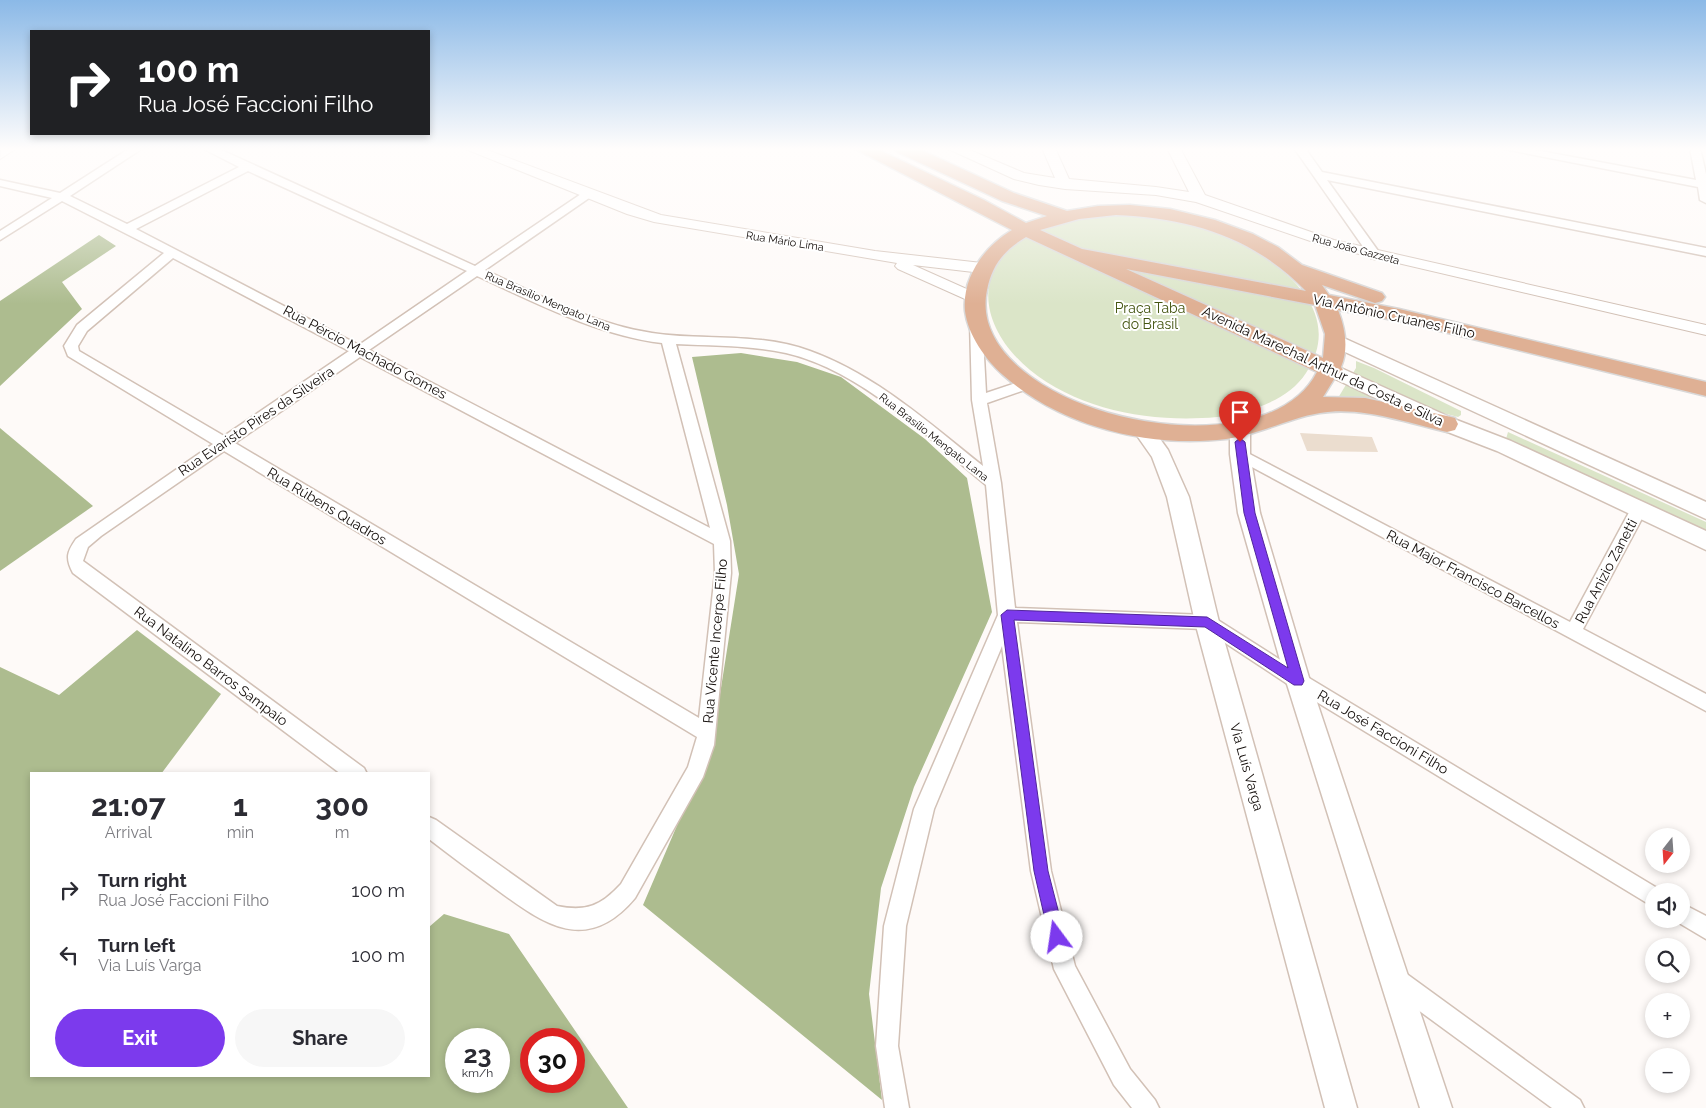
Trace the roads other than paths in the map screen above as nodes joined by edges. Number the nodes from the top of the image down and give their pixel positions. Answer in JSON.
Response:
{"nodes":[{"id":1,"x":58,"y":200,"type":"edge"},
{"id":2,"x":67,"y":200,"type":"edge"},
{"id":3,"x":184,"y":200,"type":"edge"},
{"id":4,"x":320,"y":200,"type":"edge"},
{"id":5,"x":580,"y":200,"type":"edge"},
{"id":6,"x":603,"y":200,"type":"edge"},
{"id":7,"x":967,"y":200,"type":"edge"},
{"id":8,"x":1016,"y":200,"type":"edge"},
{"id":9,"x":1204,"y":200,"type":"edge"},
{"id":10,"x":1337,"y":200,"type":"edge"},
{"id":11,"x":1444,"y":200,"type":"edge"},
{"id":12,"x":992,"y":212,"type":"junction"},
{"id":13,"x":1065,"y":216,"type":"junction"},
{"id":14,"x":127,"y":229,"type":"junction"},
{"id":15,"x":1025,"y":230,"type":"junction"},
{"id":16,"x":0,"y":236,"type":"edge"},
{"id":17,"x":1002,"y":245,"type":"junction"},
{"id":18,"x":173,"y":252,"type":"junction"},
{"id":19,"x":1706,"y":252,"type":"edge"},
{"id":20,"x":1079,"y":254,"type":"junction"},
{"id":21,"x":1374,"y":255,"type":"junction"},
{"id":22,"x":875,"y":256,"type":"junction"},
{"id":23,"x":1293,"y":267,"type":"junction"},
{"id":24,"x":982,"y":268,"type":"junction"},
{"id":25,"x":475,"y":270,"type":"junction"},
{"id":26,"x":974,"y":298,"type":"junction"},
{"id":27,"x":1325,"y":302,"type":"junction"},
{"id":28,"x":1370,"y":310,"type":"junction"},
{"id":29,"x":977,"y":320,"type":"junction"},
{"id":30,"x":1706,"y":330,"type":"edge"},
{"id":31,"x":1336,"y":332,"type":"junction"},
{"id":32,"x":668,"y":339,"type":"junction"},
{"id":33,"x":360,"y":350,"type":"junction"},
{"id":34,"x":1332,"y":370,"type":"junction"},
{"id":35,"x":1706,"y":374,"type":"edge"},
{"id":36,"x":1028,"y":384,"type":"junction"},
{"id":37,"x":1706,"y":389,"type":"edge"},
{"id":38,"x":980,"y":400,"type":"junction"},
{"id":39,"x":1489,"y":412,"type":"junction"},
{"id":40,"x":1287,"y":414,"type":"junction"},
{"id":41,"x":1447,"y":424,"type":"junction"},
{"id":42,"x":1143,"y":430,"type":"junction"},
{"id":43,"x":1474,"y":434,"type":"junction"},
{"id":44,"x":1240,"y":442,"type":"junction"},
{"id":45,"x":223,"y":444,"type":"junction"},
{"id":46,"x":993,"y":483,"type":"junction"},
{"id":47,"x":1639,"y":509,"type":"junction"},
{"id":48,"x":1706,"y":511,"type":"edge"},
{"id":49,"x":722,"y":541,"type":"junction"},
{"id":50,"x":1706,"y":541,"type":"edge"},
{"id":51,"x":76,"y":552,"type":"joint"},
{"id":52,"x":1007,"y":615,"type":"junction"},
{"id":53,"x":1207,"y":622,"type":"junction"},
{"id":54,"x":1573,"y":632,"type":"junction"},
{"id":55,"x":1298,"y":681,"type":"junction"},
{"id":56,"x":1706,"y":703,"type":"edge"},
{"id":57,"x":707,"y":733,"type":"junction"},
{"id":58,"x":354,"y":772,"type":"edge"},
{"id":59,"x":430,"y":828,"type":"edge"},
{"id":60,"x":1645,"y":891,"type":"edge"},
{"id":61,"x":1690,"y":918,"type":"edge"},
{"id":62,"x":1706,"y":928,"type":"edge"},
{"id":63,"x":1394,"y":979,"type":"junction"},
{"id":64,"x":897,"y":1108,"type":"edge"},
{"id":65,"x":1147,"y":1108,"type":"edge"},
{"id":66,"x":1341,"y":1108,"type":"edge"},
{"id":67,"x":1436,"y":1108,"type":"edge"},
{"id":68,"x":1572,"y":1108,"type":"edge"}],
"edges":[{"from":1,"to":16,"type":"street"},
{"from":2,"to":14,"type":"street","name":"Rua Pércio Machado Gomes"},
{"from":3,"to":14,"type":"street"},
{"from":4,"to":25,"type":"street","name":"Rua Brasílio Mengato Lana"},
{"from":5,"to":25,"type":"street","name":"Rua Evaristo Pires da Silveira"},
{"from":6,"to":22,"type":"street","name":"Rua Mário Lima"},
{"from":7,"to":12,"type":"main road","name":"Avenida Marechal Arthur da Costa e Silva"},
{"from":8,"to":13,"type":"main road"},
{"from":9,"to":21,"type":"street","name":"Rua João Gazzeta"},
{"from":10,"to":21,"type":"street"},
{"from":11,"to":19,"type":"street"},
{"from":12,"to":15,"type":"main road","name":"Avenida Marechal Arthur da Costa e Silva"},
{"from":12,"to":17,"type":"main road"},
{"from":13,"to":15,"type":"main road"},
{"from":13,"to":23,"type":"main road"},
{"from":14,"to":18,"type":"street","name":"Rua Pércio Machado Gomes"},
{"from":15,"to":17,"type":"main road"},
{"from":15,"to":20,"type":"main road","name":"Avenida Marechal Arthur da Costa e Silva"},
{"from":17,"to":24,"type":"main road"},
{"from":18,"to":33,"type":"street","name":"Rua Pércio Machado Gomes"},
{"from":18,"to":45,"type":"street","name":"Rua Rúbens Quadros"},
{"from":20,"to":27,"type":"main road","name":"Via Antônio Cruanes Filho"},
{"from":20,"to":34,"type":"main road","name":"Avenida Marechal Arthur da Costa e Silva"},
{"from":21,"to":30,"type":"street","name":"Rua João Gazzeta"},
{"from":22,"to":24,"type":"street","name":"Rua Mário Lima"},
{"from":22,"to":26,"type":"street","name":"Rua Mário Lima"},
{"from":23,"to":27,"type":"main road"},
{"from":23,"to":35,"type":"main road","name":"Via Antônio Cruanes Filho"},
{"from":24,"to":26,"type":"main road"},
{"from":25,"to":32,"type":"street","name":"Rua Brasílio Mengato Lana"},
{"from":25,"to":33,"type":"street","name":"Rua Evaristo Pires da Silveira"},
{"from":26,"to":29,"type":"main road"},
{"from":27,"to":28,"type":"main road","name":"Via Antônio Cruanes Filho"},
{"from":27,"to":31,"type":"main road"},
{"from":28,"to":31,"type":"main road"},
{"from":28,"to":37,"type":"main road","name":"Via Antônio Cruanes Filho"},
{"from":29,"to":36,"type":"main road"},
{"from":29,"to":38,"type":"street"},
{"from":31,"to":34,"type":"main road"},
{"from":31,"to":39,"type":"main road","name":"Avenida Marechal Arthur da Costa e Silva"},
{"from":32,"to":46,"type":"street","name":"Rua Brasílio Mengato Lana"},
{"from":32,"to":49,"type":"street","name":"Rua Vicente Incerpe Filho"},
{"from":33,"to":45,"type":"street","name":"Rua Evaristo Pires da Silveira"},
{"from":33,"to":49,"type":"street","name":"Rua Pércio Machado Gomes"},
{"from":34,"to":40,"type":"main road"},
{"from":34,"to":41,"type":"main road","name":"Avenida Marechal Arthur da Costa e Silva"},
{"from":36,"to":38,"type":"street"},
{"from":36,"to":42,"type":"main road"},
{"from":38,"to":46,"type":"street"},
{"from":39,"to":43,"type":"main road"},
{"from":39,"to":48,"type":"main road","name":"Avenida Marechal Arthur da Costa e Silva"},
{"from":40,"to":41,"type":"main road"},
{"from":40,"to":44,"type":"main road"},
{"from":41,"to":43,"type":"main road","name":"Avenida Marechal Arthur da Costa e Silva"},
{"from":42,"to":44,"type":"main road"},
{"from":42,"to":53,"type":"main road","name":"Via Luís Varga"},
{"from":43,"to":47,"type":"main road","name":"Avenida Marechal Arthur da Costa e Silva"},
{"from":44,"to":54,"type":"street","name":"Rua Major Francisco Barcellos"},
{"from":44,"to":55,"type":"main road"},
{"from":45,"to":51,"type":"street","name":"Rua Evaristo Pires da Silveira"},
{"from":45,"to":57,"type":"street","name":"Rua Rúbens Quadros"},
{"from":46,"to":52,"type":"street"},
{"from":47,"to":50,"type":"main road","name":"Avenida Marechal Arthur da Costa e Silva"},
{"from":47,"to":54,"type":"street","name":"Rua Anizio Zanetti"},
{"from":49,"to":57,"type":"street","name":"Rua Vicente Incerpe Filho"},
{"from":51,"to":58,"type":"street","name":"Rua Natalino Barros Sampaio"},
{"from":52,"to":53,"type":"street"},
{"from":52,"to":64,"type":"street"},
{"from":52,"to":65,"type":"street"},
{"from":53,"to":55,"type":"street","name":"Rua José Faccioni Filho"},
{"from":53,"to":66,"type":"main road","name":"Via Luís Varga"},
{"from":54,"to":56,"type":"street","name":"Rua Major Francisco Barcellos"},
{"from":55,"to":60,"type":"street","name":"Rua José Faccioni Filho"},
{"from":55,"to":63,"type":"main road"},
{"from":57,"to":59,"type":"street","name":"Rua Vicente Incerpe Filho"},
{"from":61,"to":62,"type":"street"},
{"from":63,"to":67,"type":"main road"},
{"from":63,"to":68,"type":"street"}]}
